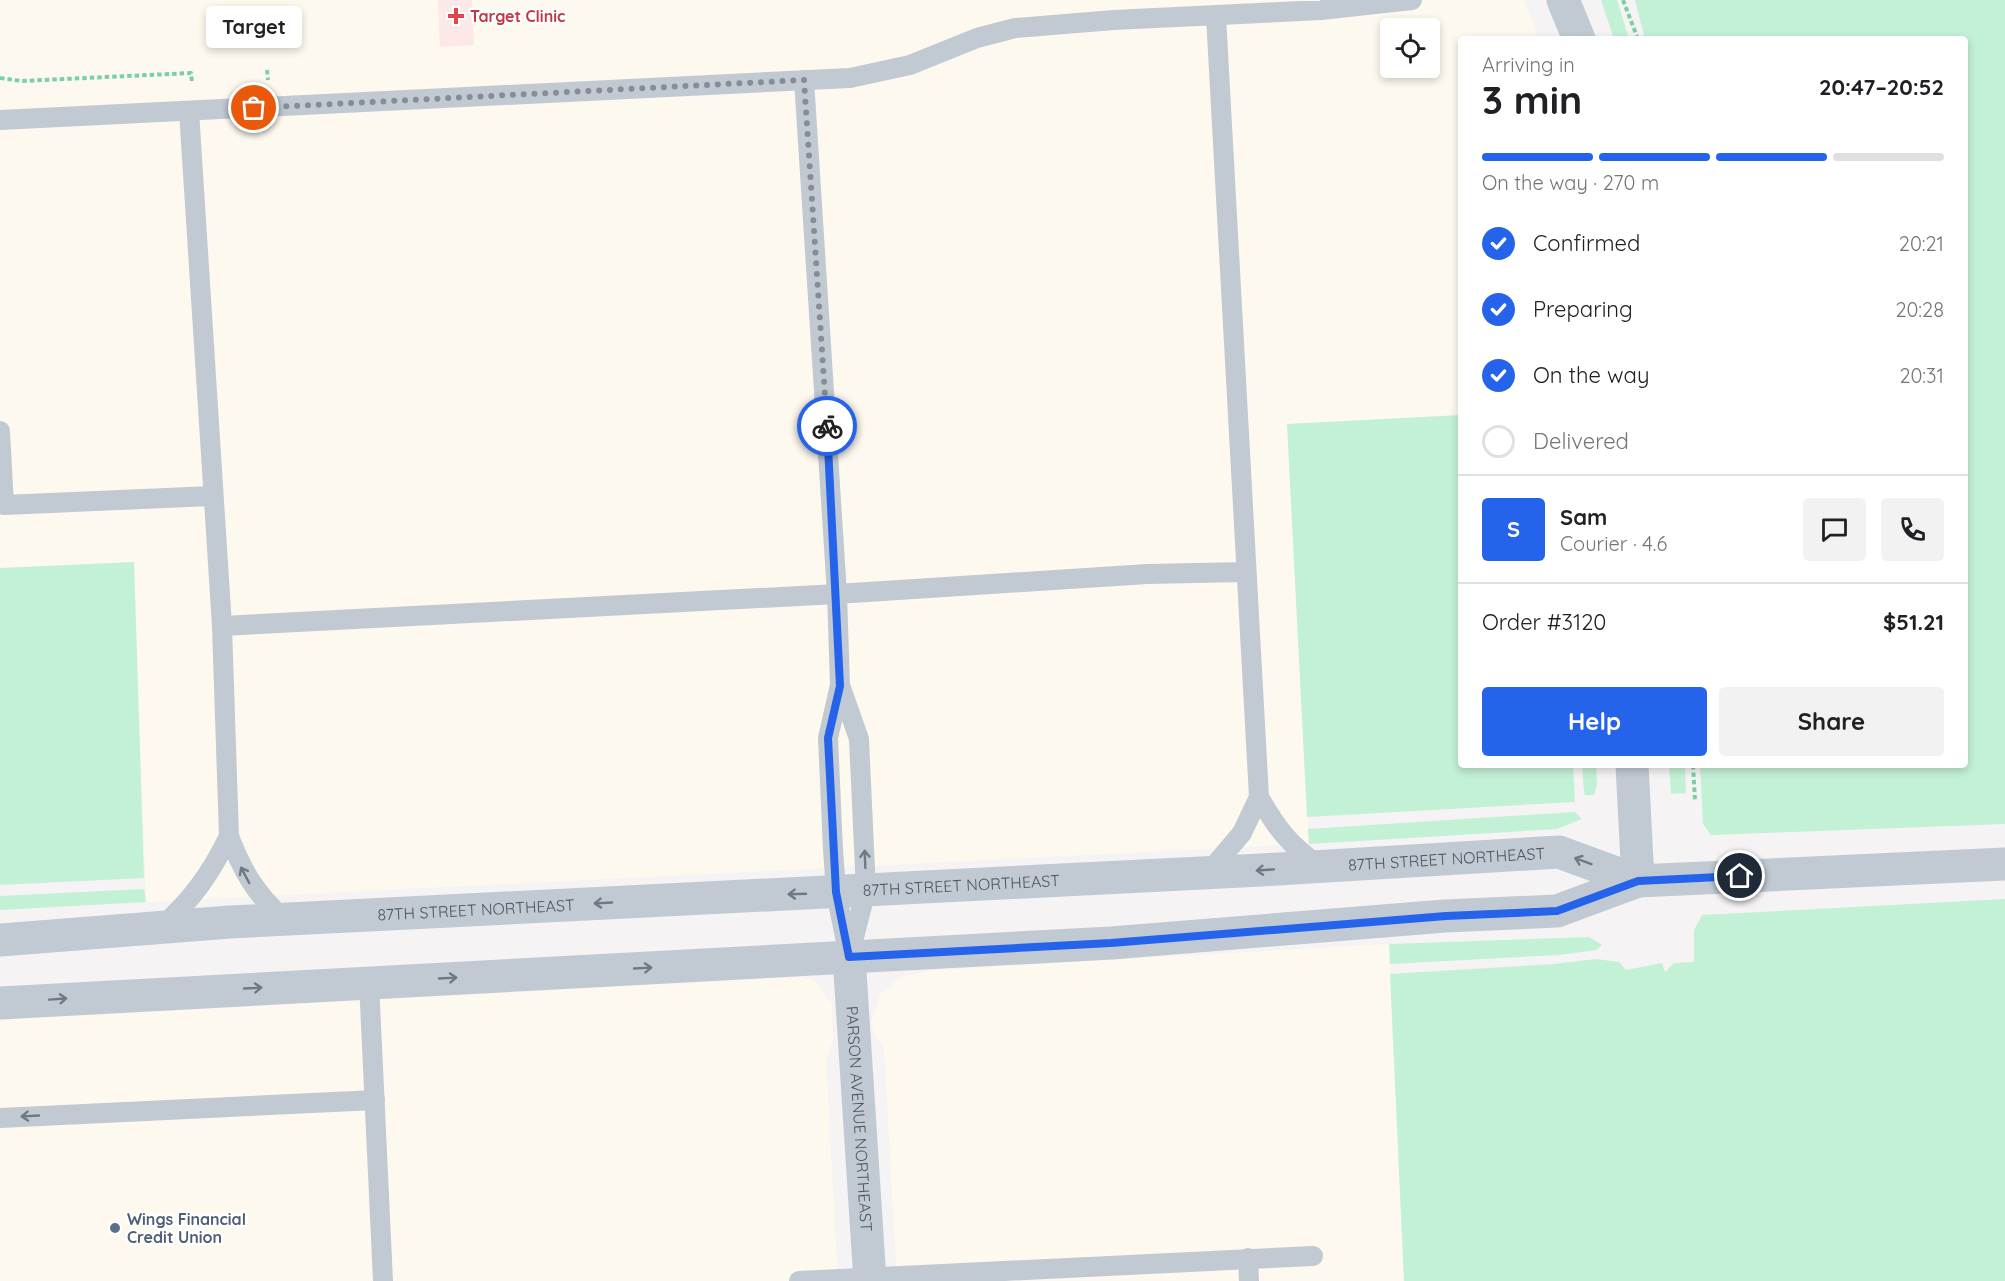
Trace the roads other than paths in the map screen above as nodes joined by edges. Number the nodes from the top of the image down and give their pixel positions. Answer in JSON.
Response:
{"nodes":[{"id":1,"x":1412,"y":0,"type":"edge"},
{"id":2,"x":1563,"y":0,"type":"edge"},
{"id":3,"x":1216,"y":16,"type":"junction"},
{"id":4,"x":1578,"y":36,"type":"edge"},
{"id":5,"x":804,"y":80,"type":"junction"},
{"id":6,"x":189,"y":111,"type":"junction"},
{"id":7,"x":0,"y":120,"type":"edge"},
{"id":8,"x":0,"y":432,"type":"edge"},
{"id":9,"x":212,"y":496,"type":"junction"},
{"id":10,"x":1246,"y":572,"type":"junction"},
{"id":11,"x":837,"y":594,"type":"junction"},
{"id":12,"x":222,"y":627,"type":"junction"},
{"id":13,"x":840,"y":686,"type":"junction"},
{"id":14,"x":1632,"y":768,"type":"edge"},
{"id":15,"x":1259,"y":797,"type":"junction"},
{"id":16,"x":229,"y":836,"type":"junction"},
{"id":17,"x":2005,"y":864,"type":"edge"},
{"id":18,"x":1319,"y":866,"type":"junction"},
{"id":19,"x":1208,"y":873,"type":"junction"},
{"id":20,"x":1638,"y":881,"type":"junction"},
{"id":21,"x":851,"y":891,"type":"junction"},
{"id":22,"x":284,"y":919,"type":"junction"},
{"id":23,"x":161,"y":927,"type":"junction"},
{"id":24,"x":0,"y":940,"type":"edge"},
{"id":25,"x":849,"y":957,"type":"junction"},
{"id":26,"x":369,"y":982,"type":"junction"},
{"id":27,"x":0,"y":1003,"type":"edge"},
{"id":28,"x":375,"y":1100,"type":"junction"},
{"id":29,"x":0,"y":1118,"type":"edge"},
{"id":30,"x":1313,"y":1256,"type":"dead end"},
{"id":31,"x":1248,"y":1258,"type":"junction"},
{"id":32,"x":1001,"y":1276,"type":"edge"},
{"id":33,"x":870,"y":1279,"type":"edge"},
{"id":34,"x":383,"y":1281,"type":"edge"},
{"id":35,"x":799,"y":1281,"type":"edge"},
{"id":36,"x":1249,"y":1281,"type":"edge"}],
"edges":[{"from":1,"to":3,"type":"lane"},
{"from":2,"to":4,"type":"street"},
{"from":3,"to":5,"type":"lane"},
{"from":3,"to":10,"type":"lane"},
{"from":5,"to":6,"type":"lane"},
{"from":5,"to":11,"type":"lane"},
{"from":6,"to":7,"type":"lane"},
{"from":6,"to":9,"type":"lane"},
{"from":8,"to":9,"type":"lane"},
{"from":9,"to":12,"type":"lane"},
{"from":10,"to":11,"type":"lane"},
{"from":10,"to":15,"type":"lane"},
{"from":11,"to":12,"type":"lane"},
{"from":11,"to":13,"type":"lane"},
{"from":12,"to":16,"type":"lane"},
{"from":13,"to":21,"type":"lane"},
{"from":21,"to":13,"type":"lane","one_way":true},
{"from":14,"to":20,"type":"street"},
{"from":15,"to":18,"type":"lane"},
{"from":15,"to":19,"type":"lane"},
{"from":22,"to":16,"type":"lane","one_way":true},
{"from":16,"to":23,"type":"lane"},
{"from":17,"to":20,"type":"street"},
{"from":18,"to":19,"type":"street","name":"87TH STREET NORTHEAST","one_way":true},
{"from":20,"to":18,"type":"street","name":"87TH STREET NORTHEAST","one_way":true},
{"from":19,"to":21,"type":"street","name":"87TH STREET NORTHEAST"},
{"from":20,"to":25,"type":"street"},
{"from":21,"to":22,"type":"street","name":"87TH STREET NORTHEAST","one_way":true},
{"from":21,"to":25,"type":"lane"},
{"from":21,"to":25,"type":"lane"},
{"from":22,"to":23,"type":"street","name":"87TH STREET NORTHEAST"},
{"from":23,"to":24,"type":"street","name":"87TH STREET NORTHEAST"},
{"from":26,"to":25,"type":"street","one_way":true},
{"from":25,"to":33,"type":"street","name":"PARSON AVENUE NORTHEAST"},
{"from":27,"to":26,"type":"street","one_way":true},
{"from":26,"to":28,"type":"lane"},
{"from":28,"to":29,"type":"lane","one_way":true},
{"from":28,"to":34,"type":"lane"},
{"from":30,"to":31,"type":"lane"},
{"from":31,"to":32,"type":"lane"},
{"from":31,"to":36,"type":"lane"},
{"from":32,"to":33,"type":"lane"},
{"from":33,"to":35,"type":"lane"}]}
